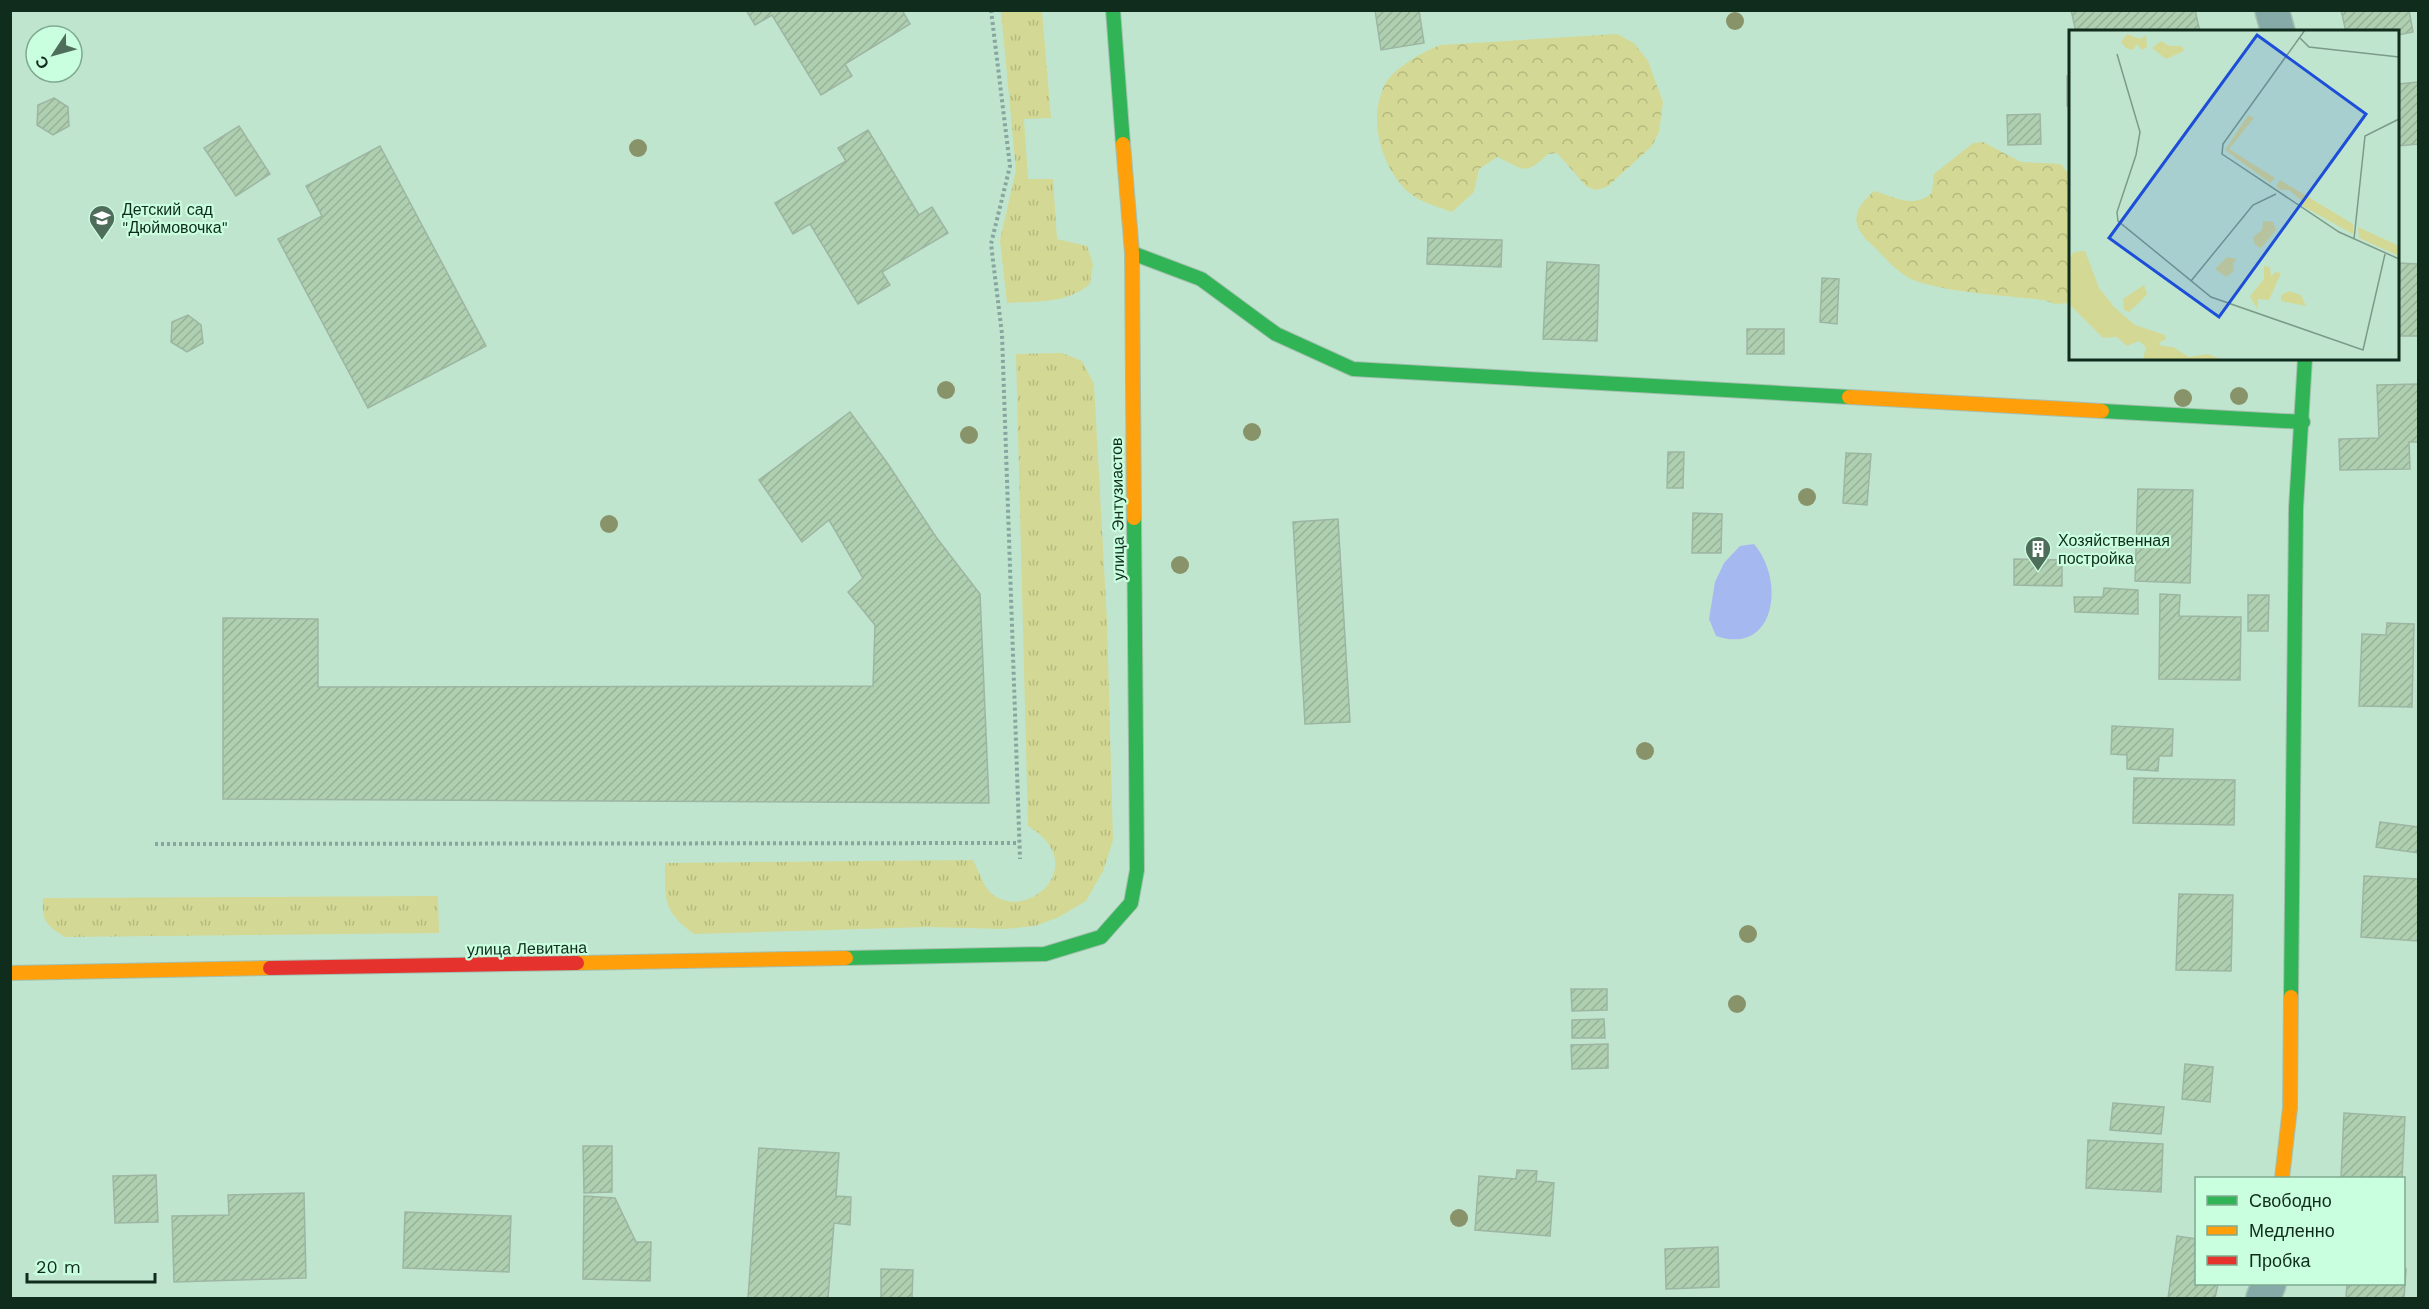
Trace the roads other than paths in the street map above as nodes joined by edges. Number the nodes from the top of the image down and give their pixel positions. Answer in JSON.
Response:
{"nodes":[{"id":1,"x":1113,"y":10,"type":"edge"},
{"id":2,"x":2272,"y":10,"type":"edge"},
{"id":3,"x":2277,"y":30,"type":"edge"},
{"id":4,"x":1132,"y":253,"type":"junction"},
{"id":5,"x":2305,"y":360,"type":"edge"},
{"id":6,"x":2303,"y":422,"type":"junction"},
{"id":7,"x":1045,"y":954,"type":"joint"},
{"id":8,"x":10,"y":973,"type":"edge"},
{"id":9,"x":2282,"y":1177,"type":"edge"},
{"id":10,"x":2269,"y":1285,"type":"edge"},
{"id":11,"x":2263,"y":1299,"type":"edge"}],
"edges":[{"from":1,"to":4,"type":"main road","name":"улица Энтузиастов"},
{"from":2,"to":3,"type":"street"},
{"from":4,"to":6,"type":"main road"},
{"from":4,"to":7,"type":"main road","name":"улица Энтузиастов"},
{"from":5,"to":6,"type":"main road"},
{"from":6,"to":9,"type":"main road"},
{"from":7,"to":8,"type":"main road","name":"улица Левитана"},
{"from":10,"to":11,"type":"street"}]}
